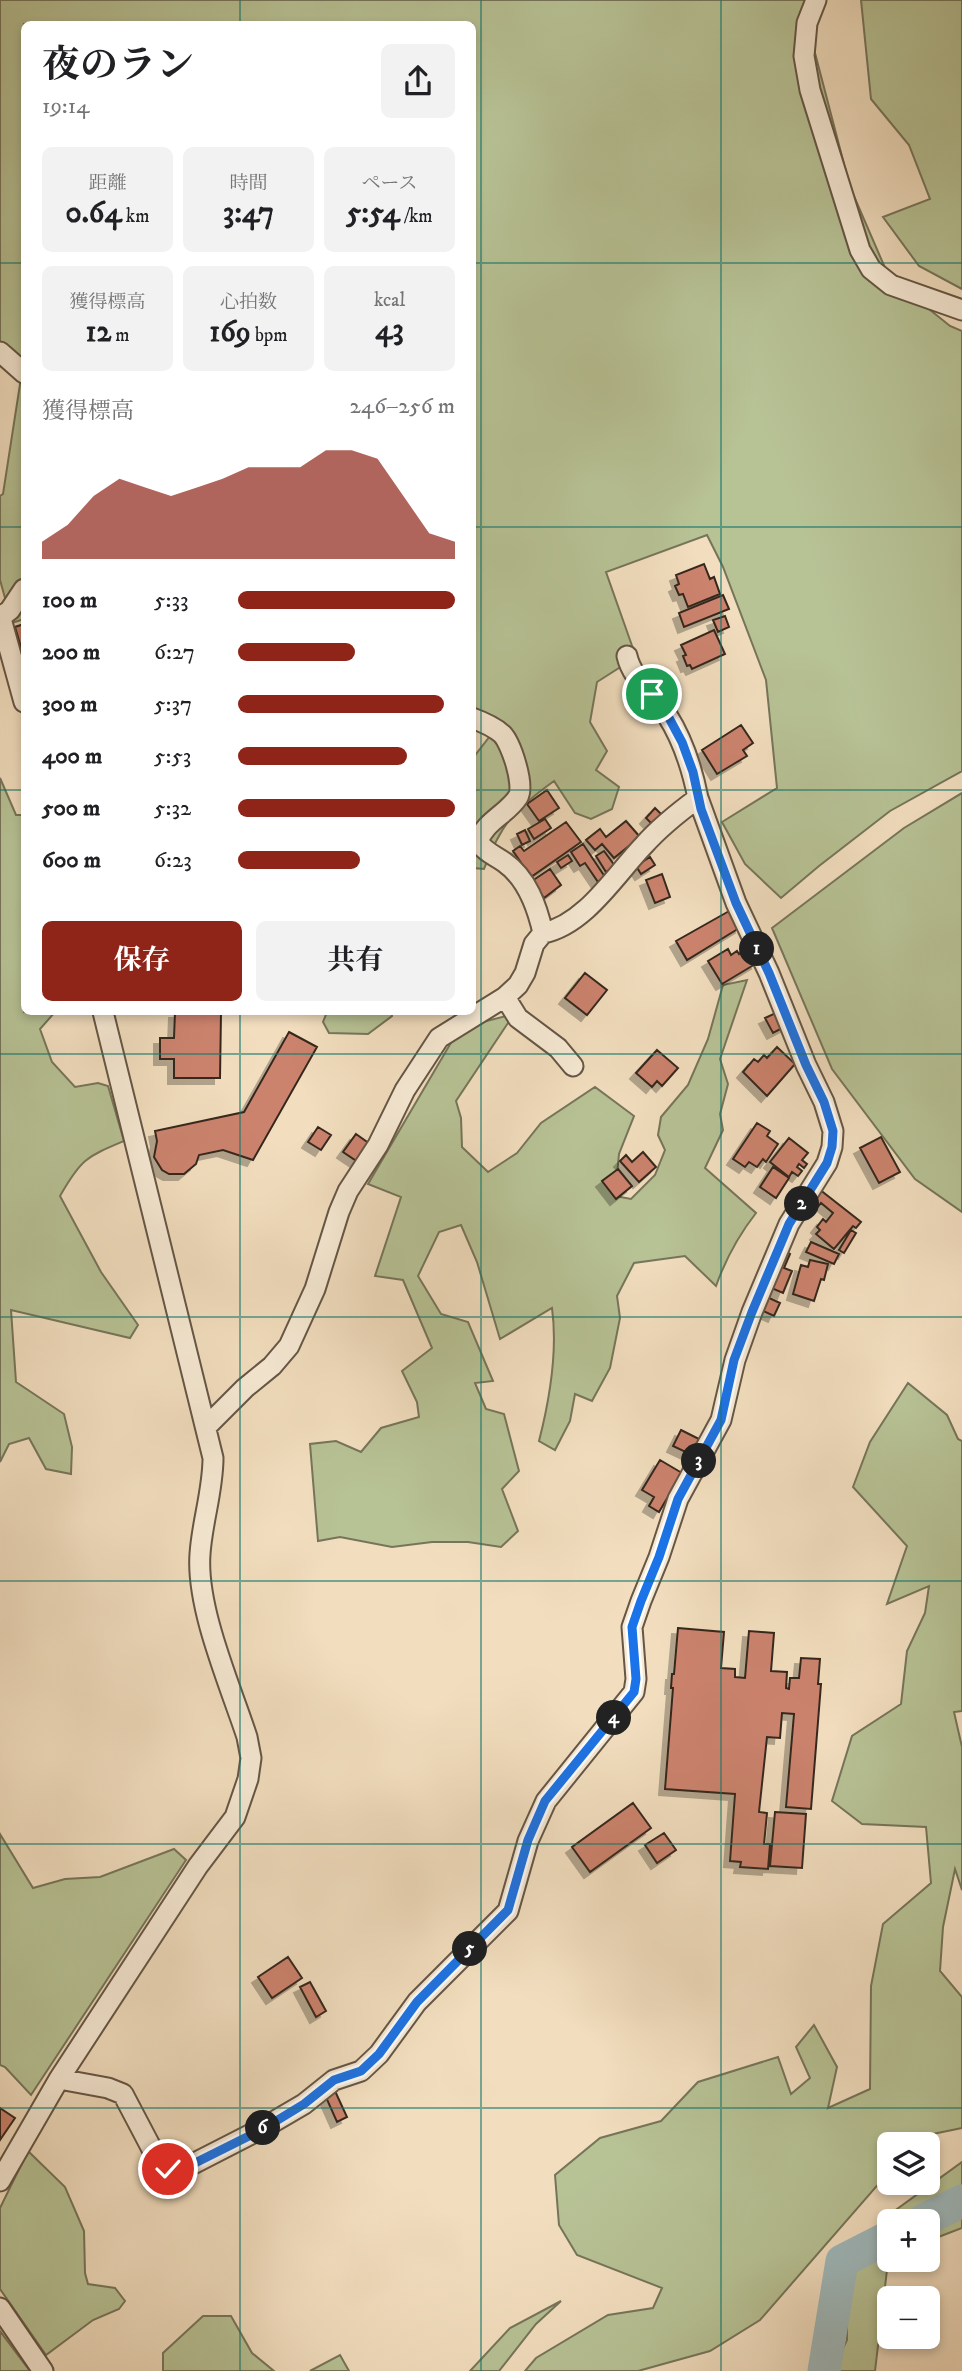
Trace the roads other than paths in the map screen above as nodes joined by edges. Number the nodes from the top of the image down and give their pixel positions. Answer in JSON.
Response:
{"nodes":[{"id":1,"x":816,"y":0,"type":"edge"},
{"id":2,"x":962,"y":310,"type":"edge"},
{"id":3,"x":0,"y":352,"type":"edge"},
{"id":4,"x":21,"y":370,"type":"edge"},
{"id":5,"x":21,"y":594,"type":"edge"},
{"id":6,"x":0,"y":616,"type":"edge"},
{"id":7,"x":626,"y":656,"type":"dead end"},
{"id":8,"x":21,"y":691,"type":"edge"},
{"id":9,"x":476,"y":719,"type":"edge"},
{"id":10,"x":698,"y":798,"type":"junction"},
{"id":11,"x":543,"y":933,"type":"junction"},
{"id":12,"x":505,"y":998,"type":"junction"},
{"id":13,"x":104,"y":1015,"type":"edge"},
{"id":14,"x":573,"y":1066,"type":"dead end"},
{"id":15,"x":206,"y":1427,"type":"junction"},
{"id":16,"x":58,"y":2080,"type":"junction"},
{"id":17,"x":0,"y":2180,"type":"edge"},
{"id":18,"x":0,"y":2308,"type":"edge"},
{"id":19,"x":43,"y":2371,"type":"edge"}],
"edges":[{"from":1,"to":2,"type":"street"},
{"from":3,"to":4,"type":"street"},
{"from":5,"to":6,"type":"street"},
{"from":6,"to":8,"type":"street"},
{"from":7,"to":10,"type":"street"},
{"from":9,"to":11,"type":"street"},
{"from":10,"to":11,"type":"street"},
{"from":10,"to":16,"type":"street"},
{"from":11,"to":12,"type":"street"},
{"from":12,"to":14,"type":"street"},
{"from":12,"to":15,"type":"street"},
{"from":13,"to":15,"type":"street"},
{"from":15,"to":16,"type":"street"},
{"from":16,"to":17,"type":"street"},
{"from":18,"to":19,"type":"street"}]}
